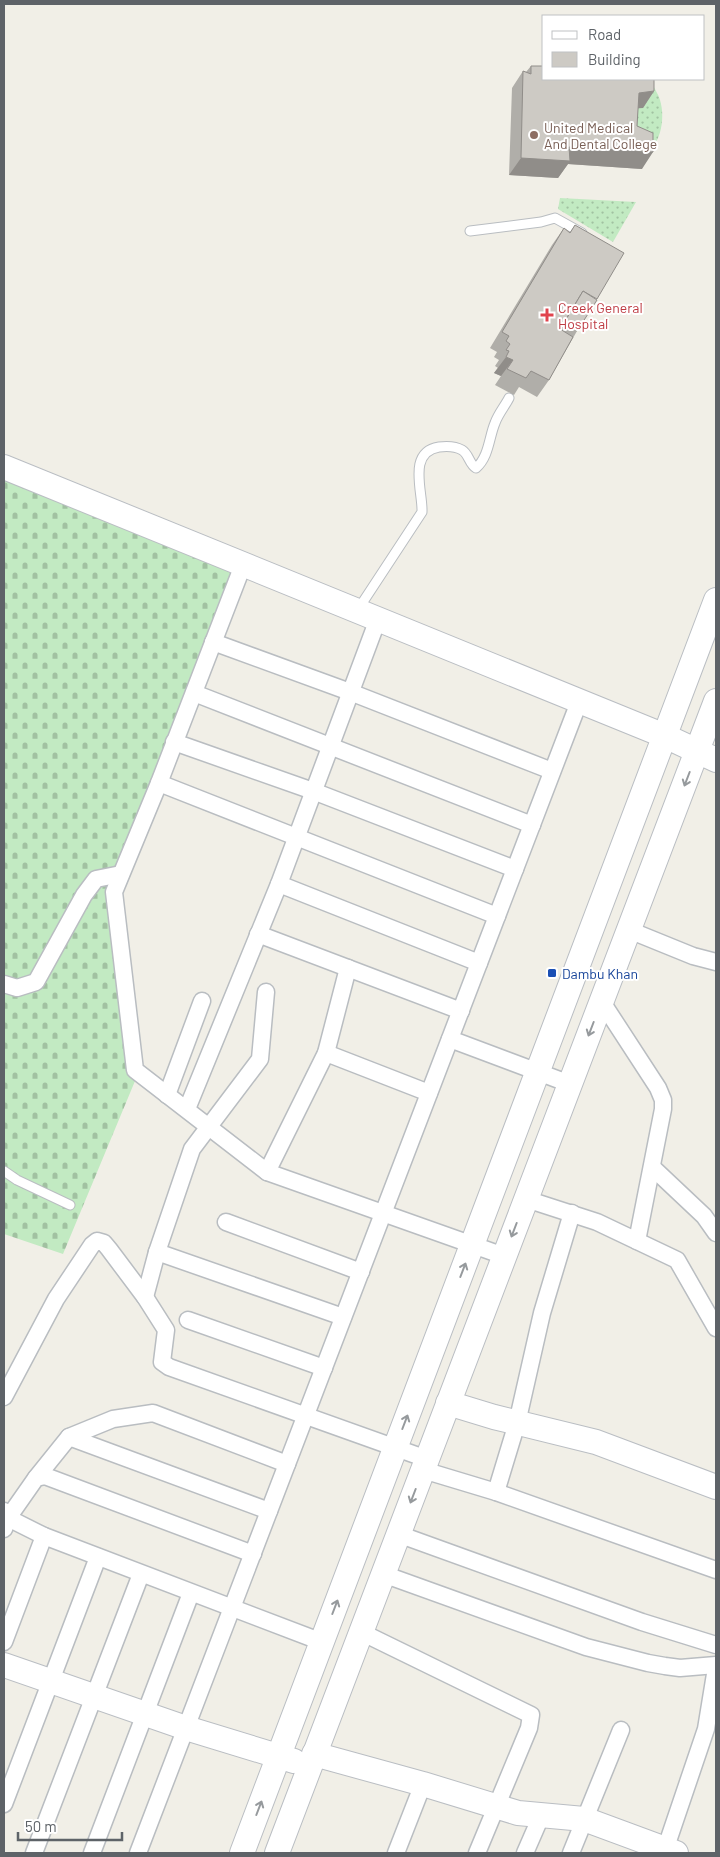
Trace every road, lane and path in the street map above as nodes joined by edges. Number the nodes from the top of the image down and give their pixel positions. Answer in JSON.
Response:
{"nodes":[{"id":1,"x":470,"y":231,"type":"dead end"},
{"id":2,"x":592,"y":239,"type":"edge"},
{"id":3,"x":509,"y":398,"type":"dead end"},
{"id":4,"x":4,"y":467,"type":"edge"},
{"id":5,"x":243,"y":566,"type":"junction"},
{"id":6,"x":716,"y":600,"type":"edge"},
{"id":7,"x":356,"y":611,"type":"junction"},
{"id":8,"x":378,"y":619,"type":"junction"},
{"id":9,"x":213,"y":642,"type":"junction"},
{"id":10,"x":350,"y":692,"type":"junction"},
{"id":11,"x":194,"y":693,"type":"junction"},
{"id":12,"x":716,"y":701,"type":"edge"},
{"id":13,"x":579,"y":702,"type":"junction"},
{"id":14,"x":665,"y":736,"type":"junction"},
{"id":15,"x":174,"y":742,"type":"junction"},
{"id":16,"x":330,"y":746,"type":"junction"},
{"id":17,"x":707,"y":755,"type":"edge"},
{"id":18,"x":552,"y":771,"type":"junction"},
{"id":19,"x":159,"y":783,"type":"junction"},
{"id":20,"x":313,"y":791,"type":"junction"},
{"id":21,"x":532,"y":825,"type":"junction"},
{"id":22,"x":297,"y":837,"type":"junction"},
{"id":23,"x":515,"y":869,"type":"junction"},
{"id":24,"x":121,"y":874,"type":"junction"},
{"id":25,"x":279,"y":884,"type":"junction"},
{"id":26,"x":497,"y":916,"type":"junction"},
{"id":27,"x":629,"y":930,"type":"junction"},
{"id":28,"x":258,"y":934,"type":"junction"},
{"id":29,"x":716,"y":962,"type":"edge"},
{"id":30,"x":479,"y":963,"type":"junction"},
{"id":31,"x":348,"y":968,"type":"junction"},
{"id":32,"x":4,"y":984,"type":"edge"},
{"id":33,"x":266,"y":992,"type":"dead end"},
{"id":34,"x":202,"y":1001,"type":"dead end"},
{"id":35,"x":602,"y":1002,"type":"junction"},
{"id":36,"x":460,"y":1011,"type":"junction"},
{"id":37,"x":450,"y":1039,"type":"junction"},
{"id":38,"x":326,"y":1053,"type":"junction"},
{"id":39,"x":538,"y":1072,"type":"junction"},
{"id":40,"x":570,"y":1084,"type":"junction"},
{"id":41,"x":429,"y":1093,"type":"junction"},
{"id":42,"x":167,"y":1095,"type":"junction"},
{"id":43,"x":187,"y":1109,"type":"junction"},
{"id":44,"x":209,"y":1126,"type":"junction"},
{"id":45,"x":652,"y":1167,"type":"junction"},
{"id":46,"x":4,"y":1171,"type":"edge"},
{"id":47,"x":267,"y":1172,"type":"junction"},
{"id":48,"x":526,"y":1199,"type":"junction"},
{"id":49,"x":70,"y":1204,"type":"dead end"},
{"id":50,"x":384,"y":1212,"type":"junction"},
{"id":51,"x":572,"y":1213,"type":"junction"},
{"id":52,"x":226,"y":1222,"type":"dead end"},
{"id":53,"x":716,"y":1233,"type":"edge"},
{"id":54,"x":637,"y":1241,"type":"junction"},
{"id":55,"x":472,"y":1244,"type":"junction"},
{"id":56,"x":157,"y":1252,"type":"junction"},
{"id":57,"x":504,"y":1256,"type":"junction"},
{"id":58,"x":361,"y":1272,"type":"junction"},
{"id":59,"x":145,"y":1297,"type":"junction"},
{"id":60,"x":343,"y":1317,"type":"junction"},
{"id":61,"x":188,"y":1320,"type":"dead end"},
{"id":62,"x":716,"y":1328,"type":"edge"},
{"id":63,"x":324,"y":1368,"type":"junction"},
{"id":64,"x":4,"y":1398,"type":"edge"},
{"id":65,"x":448,"y":1403,"type":"junction"},
{"id":66,"x":306,"y":1415,"type":"junction"},
{"id":67,"x":518,"y":1423,"type":"junction"},
{"id":68,"x":69,"y":1437,"type":"junction"},
{"id":69,"x":396,"y":1447,"type":"junction"},
{"id":70,"x":287,"y":1464,"type":"junction"},
{"id":71,"x":425,"y":1465,"type":"junction"},
{"id":72,"x":36,"y":1478,"type":"junction"},
{"id":73,"x":716,"y":1487,"type":"edge"},
{"id":74,"x":496,"y":1492,"type":"junction"},
{"id":75,"x":269,"y":1512,"type":"junction"},
{"id":76,"x":5,"y":1519,"type":"edge"},
{"id":77,"x":398,"y":1534,"type":"junction"},
{"id":78,"x":44,"y":1536,"type":"junction"},
{"id":79,"x":253,"y":1554,"type":"junction"},
{"id":80,"x":98,"y":1557,"type":"junction"},
{"id":81,"x":716,"y":1570,"type":"edge"},
{"id":82,"x":141,"y":1574,"type":"junction"},
{"id":83,"x":383,"y":1574,"type":"junction"},
{"id":84,"x":191,"y":1593,"type":"junction"},
{"id":85,"x":232,"y":1609,"type":"junction"},
{"id":86,"x":361,"y":1632,"type":"junction"},
{"id":87,"x":4,"y":1642,"type":"edge"},
{"id":88,"x":322,"y":1642,"type":"junction"},
{"id":89,"x":716,"y":1645,"type":"edge"},
{"id":90,"x":4,"y":1665,"type":"edge"},
{"id":91,"x":716,"y":1667,"type":"edge"},
{"id":92,"x":50,"y":1681,"type":"junction"},
{"id":93,"x":93,"y":1697,"type":"junction"},
{"id":94,"x":145,"y":1714,"type":"junction"},
{"id":95,"x":186,"y":1728,"type":"junction"},
{"id":96,"x":621,"y":1730,"type":"dead end"},
{"id":97,"x":711,"y":1731,"type":"edge"},
{"id":98,"x":278,"y":1756,"type":"junction"},
{"id":99,"x":312,"y":1760,"type":"junction"},
{"id":100,"x":423,"y":1784,"type":"junction"},
{"id":101,"x":4,"y":1804,"type":"edge"},
{"id":102,"x":496,"y":1805,"type":"junction"},
{"id":103,"x":542,"y":1814,"type":"junction"},
{"id":104,"x":584,"y":1819,"type":"junction"},
{"id":105,"x":282,"y":1851,"type":"edge"},
{"id":106,"x":668,"y":1852,"type":"edge"},
{"id":107,"x":34,"y":1853,"type":"edge"},
{"id":108,"x":92,"y":1853,"type":"edge"},
{"id":109,"x":138,"y":1853,"type":"edge"},
{"id":110,"x":242,"y":1853,"type":"edge"},
{"id":111,"x":396,"y":1853,"type":"edge"},
{"id":112,"x":477,"y":1853,"type":"edge"},
{"id":113,"x":525,"y":1853,"type":"edge"},
{"id":114,"x":571,"y":1853,"type":"edge"}],
"edges":[{"from":1,"to":2,"type":"lane"},
{"from":3,"to":7,"type":"lane"},
{"from":4,"to":5,"type":"main road"},
{"from":5,"to":7,"type":"main road"},
{"from":5,"to":9,"type":"street"},
{"from":6,"to":14,"type":"main road"},
{"from":7,"to":8,"type":"main road"},
{"from":8,"to":10,"type":"street"},
{"from":8,"to":13,"type":"main road"},
{"from":9,"to":10,"type":"street"},
{"from":9,"to":11,"type":"street"},
{"from":10,"to":16,"type":"street"},
{"from":10,"to":18,"type":"street"},
{"from":11,"to":15,"type":"street"},
{"from":11,"to":16,"type":"street"},
{"from":12,"to":17,"type":"main road"},
{"from":13,"to":14,"type":"main road"},
{"from":13,"to":18,"type":"street"},
{"from":14,"to":17,"type":"main road"},
{"from":14,"to":39,"type":"main road"},
{"from":15,"to":19,"type":"street"},
{"from":15,"to":20,"type":"street"},
{"from":16,"to":20,"type":"street"},
{"from":16,"to":21,"type":"street"},
{"from":17,"to":27,"type":"main road","one_way":true},
{"from":18,"to":21,"type":"street"},
{"from":19,"to":22,"type":"street"},
{"from":19,"to":24,"type":"street"},
{"from":20,"to":22,"type":"street"},
{"from":20,"to":23,"type":"street"},
{"from":21,"to":23,"type":"street"},
{"from":22,"to":25,"type":"street"},
{"from":22,"to":26,"type":"street"},
{"from":23,"to":26,"type":"street"},
{"from":24,"to":32,"type":"street"},
{"from":24,"to":42,"type":"street"},
{"from":25,"to":28,"type":"street"},
{"from":25,"to":30,"type":"street"},
{"from":26,"to":30,"type":"street"},
{"from":27,"to":29,"type":"street"},
{"from":27,"to":35,"type":"main road"},
{"from":28,"to":31,"type":"street"},
{"from":28,"to":43,"type":"street"},
{"from":30,"to":36,"type":"street"},
{"from":31,"to":36,"type":"street"},
{"from":31,"to":38,"type":"street"},
{"from":33,"to":44,"type":"street"},
{"from":34,"to":42,"type":"street"},
{"from":35,"to":40,"type":"main road","one_way":true},
{"from":35,"to":45,"type":"street"},
{"from":36,"to":37,"type":"street"},
{"from":37,"to":39,"type":"street"},
{"from":37,"to":41,"type":"street"},
{"from":38,"to":41,"type":"street"},
{"from":38,"to":47,"type":"street"},
{"from":39,"to":40,"type":"street"},
{"from":39,"to":55,"type":"main road"},
{"from":40,"to":48,"type":"main road"},
{"from":41,"to":50,"type":"street"},
{"from":42,"to":43,"type":"street"},
{"from":43,"to":44,"type":"street"},
{"from":44,"to":47,"type":"street"},
{"from":44,"to":56,"type":"street"},
{"from":45,"to":53,"type":"street"},
{"from":45,"to":54,"type":"street"},
{"from":46,"to":49,"type":"lane"},
{"from":47,"to":50,"type":"street"},
{"from":48,"to":51,"type":"street"},
{"from":48,"to":57,"type":"main road","one_way":true},
{"from":50,"to":55,"type":"street"},
{"from":50,"to":58,"type":"street"},
{"from":51,"to":54,"type":"street"},
{"from":51,"to":67,"type":"street"},
{"from":52,"to":58,"type":"street"},
{"from":54,"to":62,"type":"street"},
{"from":55,"to":57,"type":"street"},
{"from":69,"to":55,"type":"main road","one_way":true},
{"from":56,"to":59,"type":"street"},
{"from":56,"to":60,"type":"street"},
{"from":57,"to":65,"type":"main road"},
{"from":58,"to":60,"type":"street"},
{"from":59,"to":64,"type":"street"},
{"from":59,"to":66,"type":"street"},
{"from":60,"to":63,"type":"street"},
{"from":61,"to":63,"type":"street"},
{"from":63,"to":66,"type":"street"},
{"from":65,"to":67,"type":"main road"},
{"from":65,"to":71,"type":"main road"},
{"from":66,"to":69,"type":"street"},
{"from":66,"to":70,"type":"street"},
{"from":67,"to":73,"type":"main road"},
{"from":67,"to":74,"type":"street"},
{"from":68,"to":70,"type":"street"},
{"from":68,"to":72,"type":"street"},
{"from":68,"to":75,"type":"street"},
{"from":69,"to":71,"type":"street"},
{"from":88,"to":69,"type":"main road","one_way":true},
{"from":70,"to":75,"type":"street"},
{"from":71,"to":74,"type":"street"},
{"from":71,"to":77,"type":"main road","one_way":true},
{"from":72,"to":76,"type":"street"},
{"from":72,"to":79,"type":"street"},
{"from":74,"to":81,"type":"street"},
{"from":75,"to":79,"type":"street"},
{"from":76,"to":78,"type":"street"},
{"from":77,"to":83,"type":"main road"},
{"from":77,"to":89,"type":"street"},
{"from":78,"to":80,"type":"street"},
{"from":78,"to":87,"type":"street"},
{"from":79,"to":85,"type":"street"},
{"from":80,"to":82,"type":"street"},
{"from":80,"to":92,"type":"street"},
{"from":82,"to":84,"type":"street"},
{"from":82,"to":93,"type":"street"},
{"from":83,"to":86,"type":"main road"},
{"from":83,"to":91,"type":"street"},
{"from":84,"to":85,"type":"street"},
{"from":84,"to":94,"type":"street"},
{"from":85,"to":88,"type":"street"},
{"from":85,"to":95,"type":"street"},
{"from":86,"to":99,"type":"main road"},
{"from":86,"to":102,"type":"street"},
{"from":88,"to":98,"type":"main road"},
{"from":90,"to":92,"type":"main road"},
{"from":91,"to":97,"type":"street"},
{"from":92,"to":93,"type":"main road"},
{"from":92,"to":101,"type":"street"},
{"from":93,"to":94,"type":"main road"},
{"from":93,"to":107,"type":"street"},
{"from":94,"to":95,"type":"main road"},
{"from":94,"to":108,"type":"street"},
{"from":95,"to":98,"type":"main road"},
{"from":95,"to":109,"type":"street"},
{"from":96,"to":104,"type":"street"},
{"from":97,"to":106,"type":"street"},
{"from":98,"to":99,"type":"main road"},
{"from":110,"to":98,"type":"main road","one_way":true},
{"from":99,"to":100,"type":"main road"},
{"from":99,"to":105,"type":"main road"},
{"from":100,"to":102,"type":"main road"},
{"from":100,"to":111,"type":"street"},
{"from":102,"to":103,"type":"main road"},
{"from":102,"to":112,"type":"street"},
{"from":103,"to":104,"type":"main road"},
{"from":103,"to":113,"type":"street"},
{"from":104,"to":106,"type":"main road"},
{"from":104,"to":114,"type":"street"}]}
